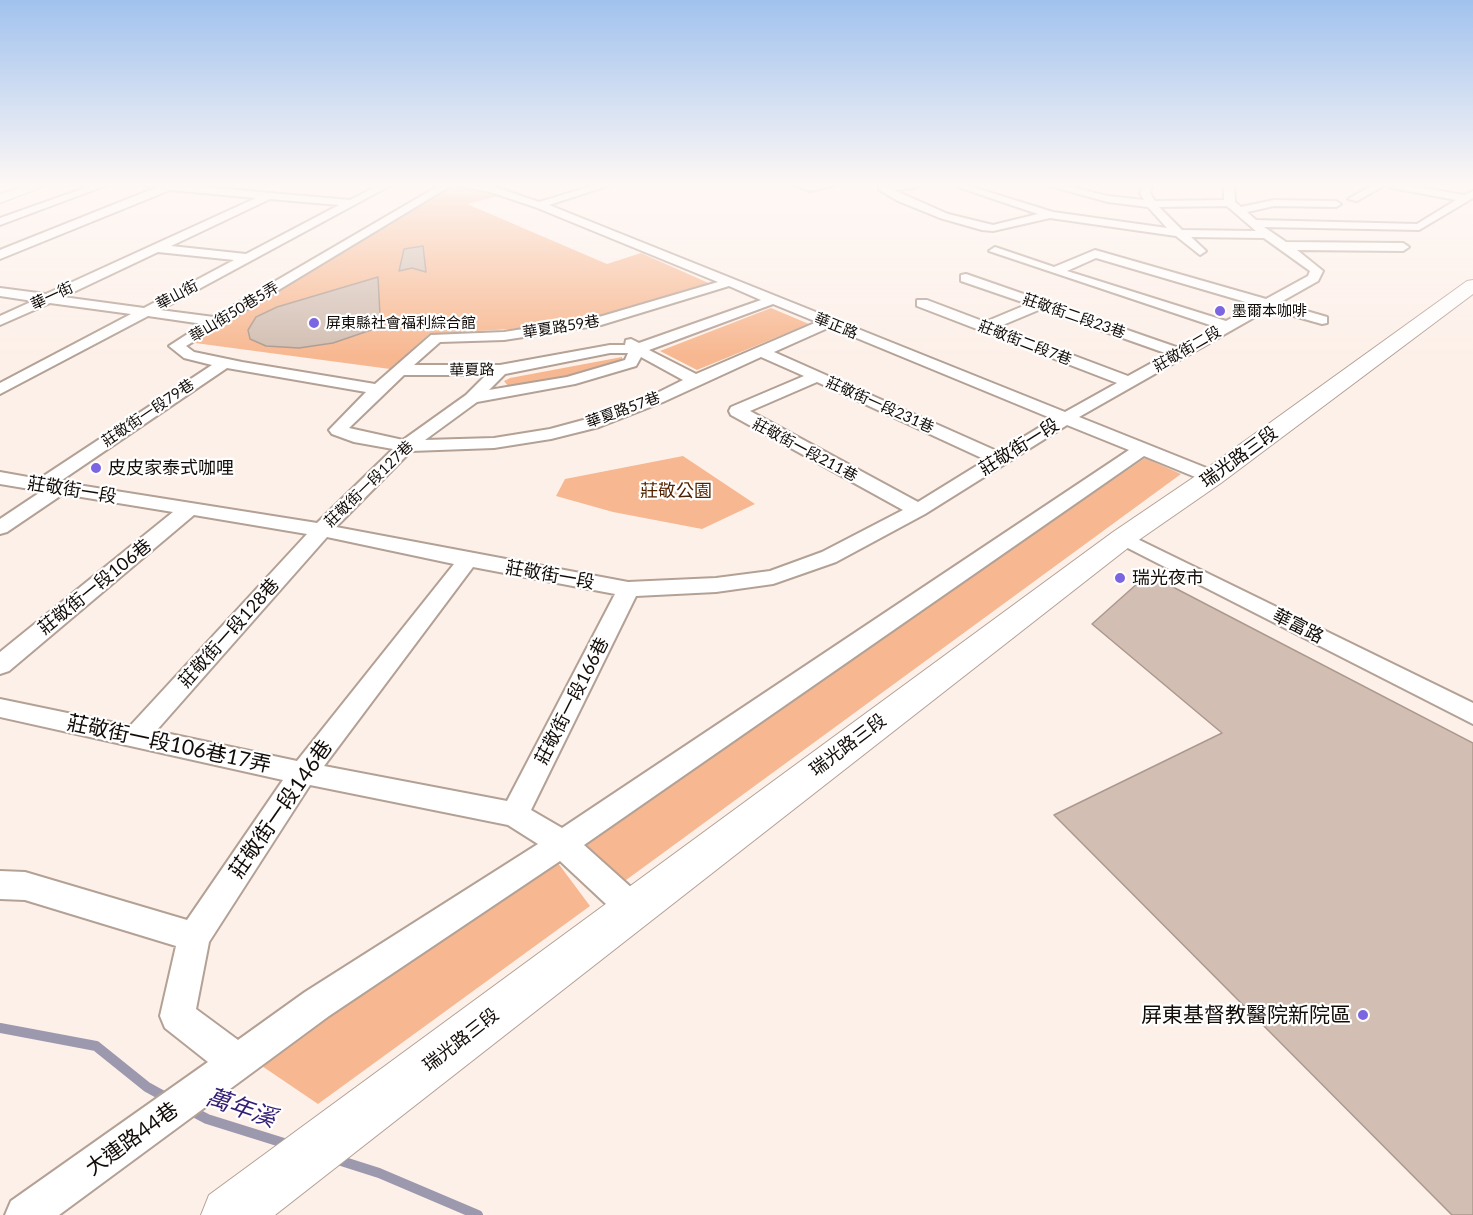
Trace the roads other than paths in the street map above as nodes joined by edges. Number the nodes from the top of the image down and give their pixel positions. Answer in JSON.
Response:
{"nodes":[{"id":1,"x":29,"y":242,"type":"edge"},
{"id":2,"x":171,"y":242,"type":"edge"},
{"id":3,"x":278,"y":242,"type":"edge"},
{"id":4,"x":352,"y":242,"type":"edge"},
{"id":5,"x":627,"y":242,"type":"edge"},
{"id":6,"x":1190,"y":242,"type":"edge"},
{"id":7,"x":1278,"y":242,"type":"edge"},
{"id":8,"x":1285,"y":246,"type":"junction"},
{"id":9,"x":1403,"y":247,"type":"dead end"},
{"id":10,"x":158,"y":248,"type":"junction"},
{"id":11,"x":995,"y":251,"type":"dead end"},
{"id":12,"x":1200,"y":251,"type":"dead end"},
{"id":13,"x":0,"y":255,"type":"edge"},
{"id":14,"x":248,"y":258,"type":"junction"},
{"id":15,"x":1055,"y":271,"type":"junction"},
{"id":16,"x":966,"y":278,"type":"dead end"},
{"id":17,"x":727,"y":283,"type":"junction"},
{"id":18,"x":1472,"y":287,"type":"edge"},
{"id":19,"x":0,"y":292,"type":"edge"},
{"id":20,"x":44,"y":300,"type":"junction"},
{"id":21,"x":770,"y":301,"type":"junction"},
{"id":22,"x":922,"y":303,"type":"dead end"},
{"id":23,"x":1041,"y":303,"type":"junction"},
{"id":24,"x":1267,"y":304,"type":"junction"},
{"id":25,"x":142,"y":314,"type":"junction"},
{"id":26,"x":607,"y":319,"type":"junction"},
{"id":27,"x":1322,"y":320,"type":"dead end"},
{"id":28,"x":0,"y":321,"type":"edge"},
{"id":29,"x":218,"y":322,"type":"junction"},
{"id":30,"x":828,"y":323,"type":"junction"},
{"id":31,"x":1227,"y":326,"type":"junction"},
{"id":32,"x":985,"y":327,"type":"junction"},
{"id":33,"x":637,"y":350,"type":"junction"},
{"id":34,"x":760,"y":351,"type":"junction"},
{"id":35,"x":1182,"y":354,"type":"junction"},
{"id":36,"x":225,"y":363,"type":"junction"},
{"id":37,"x":402,"y":370,"type":"junction"},
{"id":38,"x":500,"y":370,"type":"junction"},
{"id":39,"x":816,"y":376,"type":"junction"},
{"id":40,"x":695,"y":380,"type":"junction"},
{"id":41,"x":1129,"y":382,"type":"junction"},
{"id":42,"x":0,"y":389,"type":"edge"},
{"id":43,"x":378,"y":390,"type":"junction"},
{"id":44,"x":472,"y":398,"type":"junction"},
{"id":45,"x":1066,"y":418,"type":"junction"},
{"id":46,"x":406,"y":446,"type":"junction"},
{"id":47,"x":1142,"y":449,"type":"junction"},
{"id":48,"x":1000,"y":459,"type":"junction"},
{"id":49,"x":1212,"y":477,"type":"junction"},
{"id":50,"x":0,"y":478,"type":"edge"},
{"id":51,"x":50,"y":486,"type":"junction"},
{"id":52,"x":189,"y":509,"type":"junction"},
{"id":53,"x":918,"y":510,"type":"junction"},
{"id":54,"x":0,"y":528,"type":"edge"},
{"id":55,"x":322,"y":530,"type":"junction"},
{"id":56,"x":1123,"y":538,"type":"junction"},
{"id":57,"x":468,"y":560,"type":"junction"},
{"id":58,"x":628,"y":589,"type":"junction"},
{"id":59,"x":0,"y":664,"type":"edge"},
{"id":60,"x":0,"y":708,"type":"edge"},
{"id":61,"x":1473,"y":714,"type":"edge"},
{"id":62,"x":135,"y":737,"type":"junction"},
{"id":63,"x":303,"y":773,"type":"junction"},
{"id":64,"x":515,"y":814,"type":"junction"},
{"id":65,"x":562,"y":844,"type":"junction"},
{"id":66,"x":0,"y":885,"type":"edge"},
{"id":67,"x":632,"y":908,"type":"junction"},
{"id":68,"x":194,"y":937,"type":"junction"},
{"id":69,"x":236,"y":1061,"type":"junction"},
{"id":70,"x":242,"y":1205,"type":"edge"},
{"id":71,"x":25,"y":1215,"type":"edge"}],
"edges":[{"from":1,"to":13,"type":"street"},
{"from":2,"to":10,"type":"street","name":"華一街"},
{"from":3,"to":14,"type":"street","name":"華山街"},
{"from":4,"to":29,"type":"street","name":"華山街50巷5弄"},
{"from":5,"to":17,"type":"street","name":"華正路"},
{"from":6,"to":12,"type":"street"},
{"from":7,"to":8,"type":"street","name":"莊敬街二段"},
{"from":8,"to":9,"type":"street"},
{"from":8,"to":24,"type":"street","name":"莊敬街二段"},
{"from":10,"to":14,"type":"street"},
{"from":10,"to":20,"type":"street","name":"華一街"},
{"from":11,"to":15,"type":"street"},
{"from":14,"to":25,"type":"street","name":"華山街"},
{"from":15,"to":24,"type":"street"},
{"from":15,"to":31,"type":"street"},
{"from":16,"to":23,"type":"street","name":"莊敬街二段23巷"},
{"from":17,"to":21,"type":"street","name":"華正路"},
{"from":17,"to":26,"type":"street","name":"華夏路59巷"},
{"from":18,"to":49,"type":"street","name":"瑞光路三段"},
{"from":19,"to":20,"type":"street"},
{"from":20,"to":25,"type":"street"},
{"from":20,"to":28,"type":"street","name":"華一街"},
{"from":21,"to":30,"type":"street","name":"華正路"},
{"from":21,"to":33,"type":"street","name":"華夏路"},
{"from":22,"to":32,"type":"street","name":"莊敬街二段7巷"},
{"from":23,"to":32,"type":"street"},
{"from":23,"to":35,"type":"street","name":"莊敬街二段23巷"},
{"from":24,"to":27,"type":"street"},
{"from":24,"to":31,"type":"street","name":"莊敬街二段"},
{"from":25,"to":29,"type":"street"},
{"from":25,"to":42,"type":"street","name":"華山街"},
{"from":26,"to":33,"type":"street"},
{"from":26,"to":37,"type":"street","name":"華夏路59巷"},
{"from":29,"to":36,"type":"street","name":"華山街50巷5弄"},
{"from":30,"to":34,"type":"street","name":"華夏路57巷"},
{"from":30,"to":45,"type":"street","name":"華正路"},
{"from":31,"to":35,"type":"street","name":"莊敬街二段"},
{"from":32,"to":41,"type":"street","name":"莊敬街二段7巷"},
{"from":33,"to":38,"type":"street","name":"華夏路"},
{"from":33,"to":40,"type":"street"},
{"from":33,"to":44,"type":"street"},
{"from":34,"to":39,"type":"street","name":"莊敬街一段231巷"},
{"from":34,"to":40,"type":"street","name":"華夏路57巷"},
{"from":35,"to":41,"type":"street","name":"莊敬街二段"},
{"from":36,"to":43,"type":"street"},
{"from":36,"to":51,"type":"street","name":"莊敬街一段79巷"},
{"from":37,"to":38,"type":"street","name":"華夏路"},
{"from":37,"to":43,"type":"street"},
{"from":38,"to":44,"type":"street","name":"莊敬街一段127巷"},
{"from":39,"to":48,"type":"street","name":"莊敬街一段231巷"},
{"from":39,"to":53,"type":"street","name":"莊敬街一段211巷"},
{"from":40,"to":46,"type":"street","name":"華夏路57巷"},
{"from":41,"to":45,"type":"street","name":"莊敬街二段"},
{"from":43,"to":46,"type":"street"},
{"from":44,"to":46,"type":"street","name":"莊敬街一段127巷"},
{"from":45,"to":47,"type":"street","name":"華正路"},
{"from":45,"to":48,"type":"street","name":"莊敬街一段"},
{"from":46,"to":55,"type":"street","name":"莊敬街一段127巷"},
{"from":47,"to":49,"type":"street","name":"華正路"},
{"from":47,"to":65,"type":"street"},
{"from":48,"to":53,"type":"street","name":"莊敬街一段"},
{"from":49,"to":56,"type":"street","name":"瑞光路三段"},
{"from":50,"to":51,"type":"street","name":"莊敬街一段"},
{"from":51,"to":52,"type":"street","name":"莊敬街一段"},
{"from":51,"to":54,"type":"street","name":"莊敬街一段79巷"},
{"from":52,"to":55,"type":"street","name":"莊敬街一段"},
{"from":52,"to":59,"type":"street","name":"莊敬街一段106巷"},
{"from":53,"to":58,"type":"street","name":"莊敬街一段"},
{"from":55,"to":57,"type":"street","name":"莊敬街一段"},
{"from":55,"to":62,"type":"street","name":"莊敬街一段128巷"},
{"from":56,"to":61,"type":"street","name":"華富路"},
{"from":56,"to":67,"type":"street","name":"瑞光路三段"},
{"from":57,"to":58,"type":"street","name":"莊敬街一段"},
{"from":57,"to":63,"type":"street","name":"莊敬街一段146巷"},
{"from":58,"to":64,"type":"street","name":"莊敬街一段166巷"},
{"from":60,"to":62,"type":"street","name":"莊敬街一段106巷17弄"},
{"from":62,"to":63,"type":"street","name":"莊敬街一段106巷17弄"},
{"from":63,"to":64,"type":"street","name":"莊敬街一段106巷17弄"},
{"from":63,"to":68,"type":"street","name":"莊敬街一段146巷"},
{"from":64,"to":65,"type":"street"},
{"from":65,"to":67,"type":"street"},
{"from":65,"to":69,"type":"street"},
{"from":66,"to":68,"type":"street"},
{"from":67,"to":70,"type":"street","name":"瑞光路三段"},
{"from":68,"to":69,"type":"street","name":"莊敬街一段146巷"},
{"from":69,"to":71,"type":"street","name":"大連路44巷"}]}
